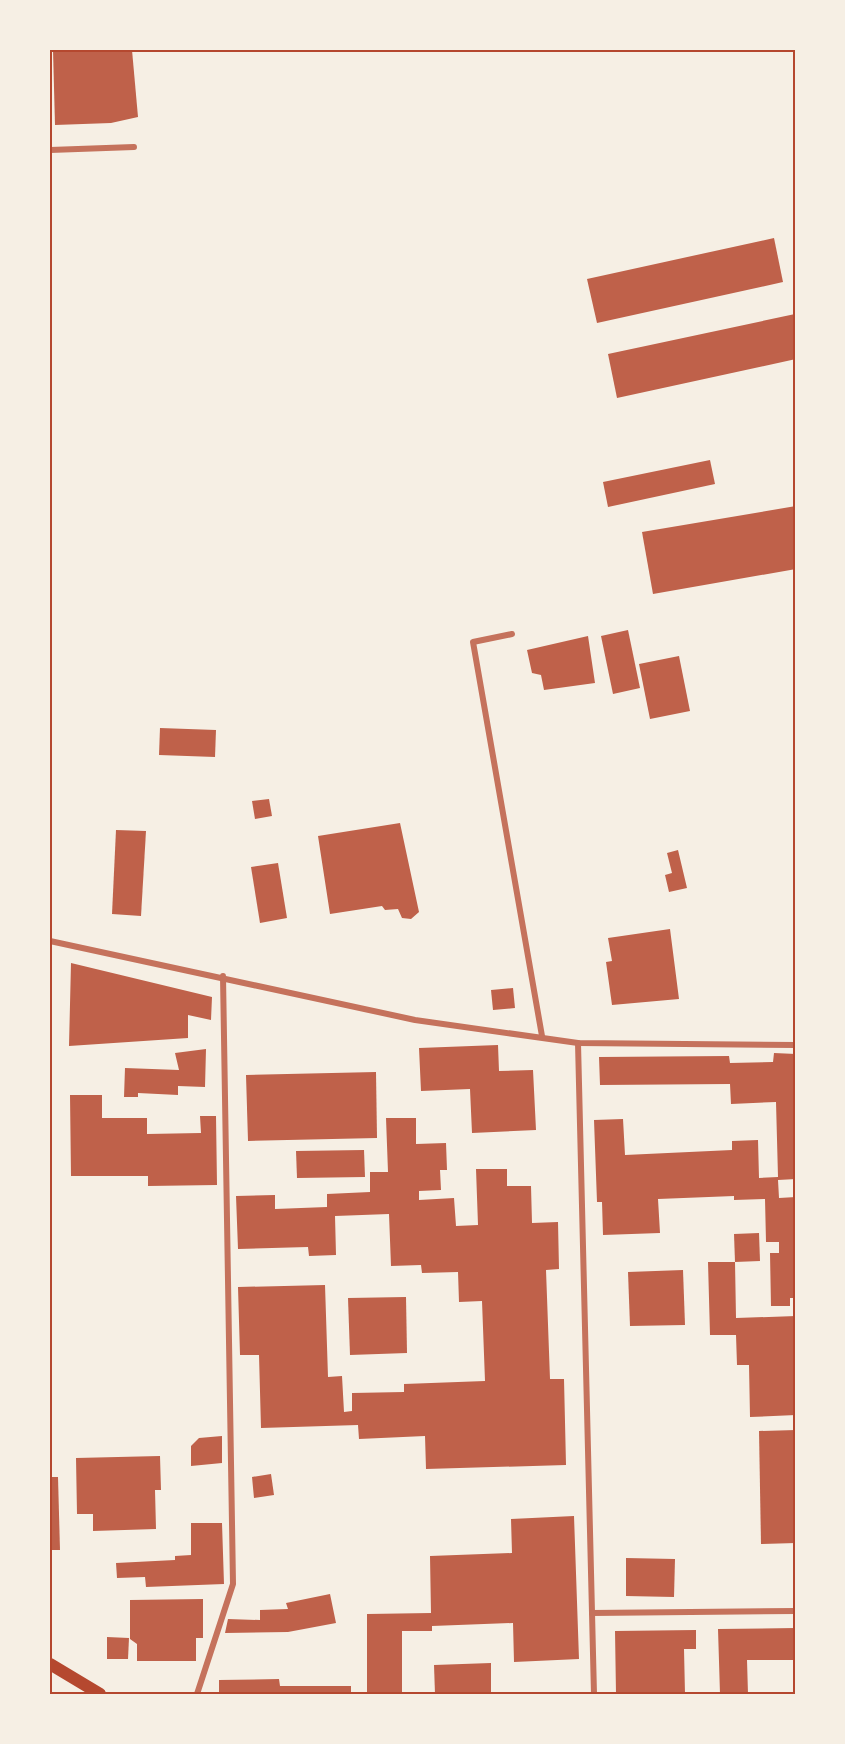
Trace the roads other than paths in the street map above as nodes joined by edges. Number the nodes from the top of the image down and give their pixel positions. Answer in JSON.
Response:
{"nodes":[{"id":1,"x":134,"y":147,"type":"dead end"},
{"id":2,"x":50,"y":150,"type":"edge"},
{"id":3,"x":512,"y":634,"type":"dead end"},
{"id":4,"x":50,"y":941,"type":"edge"},
{"id":5,"x":223,"y":976,"type":"junction"},
{"id":6,"x":542,"y":1036,"type":"junction"},
{"id":7,"x":578,"y":1043,"type":"junction"},
{"id":8,"x":795,"y":1045,"type":"edge"},
{"id":9,"x":795,"y":1611,"type":"edge"},
{"id":10,"x":592,"y":1613,"type":"junction"},
{"id":11,"x":50,"y":1664,"type":"edge"},
{"id":12,"x":100,"y":1695,"type":"edge"},
{"id":13,"x":197,"y":1695,"type":"edge"},
{"id":14,"x":594,"y":1695,"type":"edge"}],
"edges":[{"from":1,"to":2,"type":"street"},
{"from":3,"to":6,"type":"street"},
{"from":4,"to":5,"type":"street"},
{"from":5,"to":6,"type":"street"},
{"from":5,"to":13,"type":"street"},
{"from":6,"to":7,"type":"street"},
{"from":7,"to":8,"type":"street"},
{"from":7,"to":10,"type":"street"},
{"from":9,"to":10,"type":"street"},
{"from":10,"to":14,"type":"street"},
{"from":11,"to":12,"type":"main road"}]}
